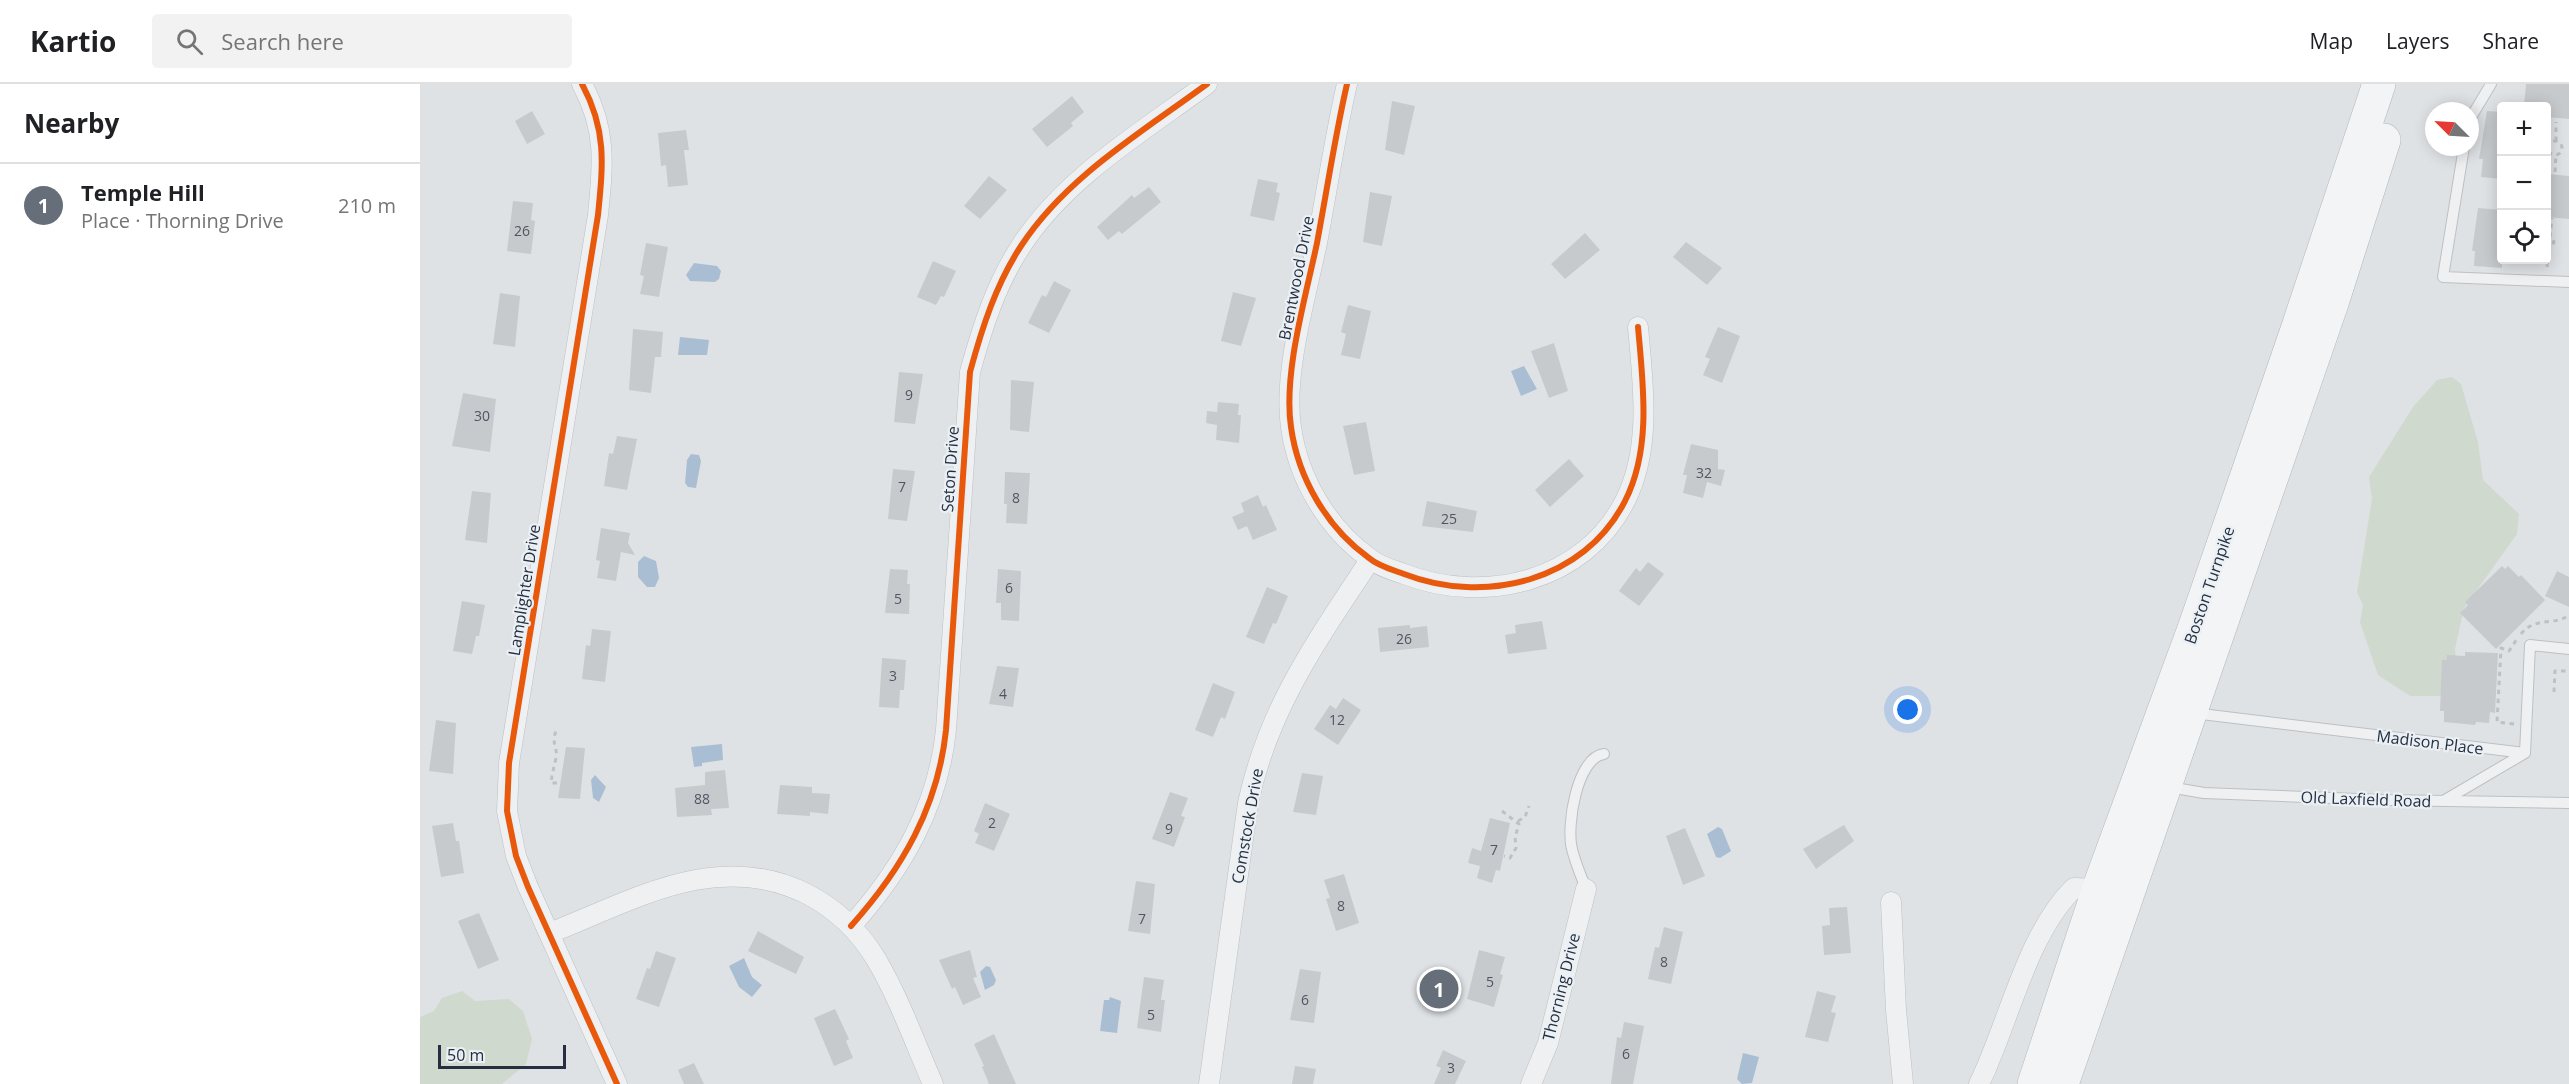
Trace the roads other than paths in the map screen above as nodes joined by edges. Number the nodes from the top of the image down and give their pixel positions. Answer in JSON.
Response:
{"nodes":[{"id":1,"x":582,"y":84,"type":"edge"},
{"id":2,"x":1207,"y":84,"type":"edge"},
{"id":3,"x":1347,"y":84,"type":"edge"},
{"id":4,"x":2379,"y":84,"type":"edge"},
{"id":5,"x":2402,"y":84,"type":"edge"},
{"id":6,"x":2491,"y":84,"type":"edge"},
{"id":7,"x":2479,"y":104,"type":"edge"},
{"id":8,"x":2463,"y":156,"type":"edge"},
{"id":9,"x":2569,"y":282,"type":"edge"},
{"id":10,"x":1638,"y":327,"type":"dead end"},
{"id":11,"x":1370,"y":560,"type":"junction"},
{"id":12,"x":2569,"y":648,"type":"edge"},
{"id":13,"x":2190,"y":712,"type":"junction"},
{"id":14,"x":2525,"y":753,"type":"junction"},
{"id":15,"x":1604,"y":754,"type":"dead end"},
{"id":16,"x":2163,"y":786,"type":"junction"},
{"id":17,"x":2444,"y":801,"type":"junction"},
{"id":18,"x":2569,"y":803,"type":"edge"},
{"id":19,"x":1586,"y":889,"type":"joint"},
{"id":20,"x":2099,"y":890,"type":"junction"},
{"id":21,"x":1891,"y":902,"type":"dead end"},
{"id":22,"x":851,"y":926,"type":"junction"},
{"id":23,"x":550,"y":933,"type":"junction"},
{"id":24,"x":609,"y":1082,"type":"edge"},
{"id":25,"x":933,"y":1084,"type":"edge"},
{"id":26,"x":1209,"y":1084,"type":"edge"},
{"id":27,"x":1531,"y":1084,"type":"edge"},
{"id":28,"x":1903,"y":1084,"type":"edge"},
{"id":29,"x":1978,"y":1084,"type":"edge"},
{"id":30,"x":2034,"y":1084,"type":"edge"},
{"id":31,"x":2062,"y":1084,"type":"edge"}],
"edges":[{"from":1,"to":23,"type":"street","name":"Lamplighter Drive"},
{"from":2,"to":22,"type":"street","name":"Seton Drive"},
{"from":3,"to":11,"type":"street","name":"Brentwood Drive"},
{"from":4,"to":20,"type":"highway","name":"Boston Turnpike"},
{"from":5,"to":13,"type":"highway","name":"Boston Turnpike"},
{"from":6,"to":7,"type":"lane"},
{"from":8,"to":9,"type":"lane"},
{"from":10,"to":11,"type":"street","name":"Brentwood Drive"},
{"from":11,"to":26,"type":"street","name":"Comstock Drive"},
{"from":12,"to":14,"type":"lane"},
{"from":13,"to":14,"type":"lane","name":"Madison Place"},
{"from":13,"to":16,"type":"highway","name":"Boston Turnpike"},
{"from":14,"to":17,"type":"lane"},
{"from":15,"to":19,"type":"lane"},
{"from":16,"to":17,"type":"lane","name":"Old Laxfield Road"},
{"from":16,"to":31,"type":"highway","name":"Boston Turnpike"},
{"from":17,"to":18,"type":"lane","name":"Old Laxfield Road"},
{"from":19,"to":27,"type":"street","name":"Thorning Drive"},
{"from":20,"to":29,"type":"street"},
{"from":20,"to":30,"type":"highway","name":"Boston Turnpike"},
{"from":21,"to":28,"type":"street"},
{"from":22,"to":23,"type":"street"},
{"from":22,"to":25,"type":"street"},
{"from":23,"to":24,"type":"street","name":"Lamplighter Drive"}]}
